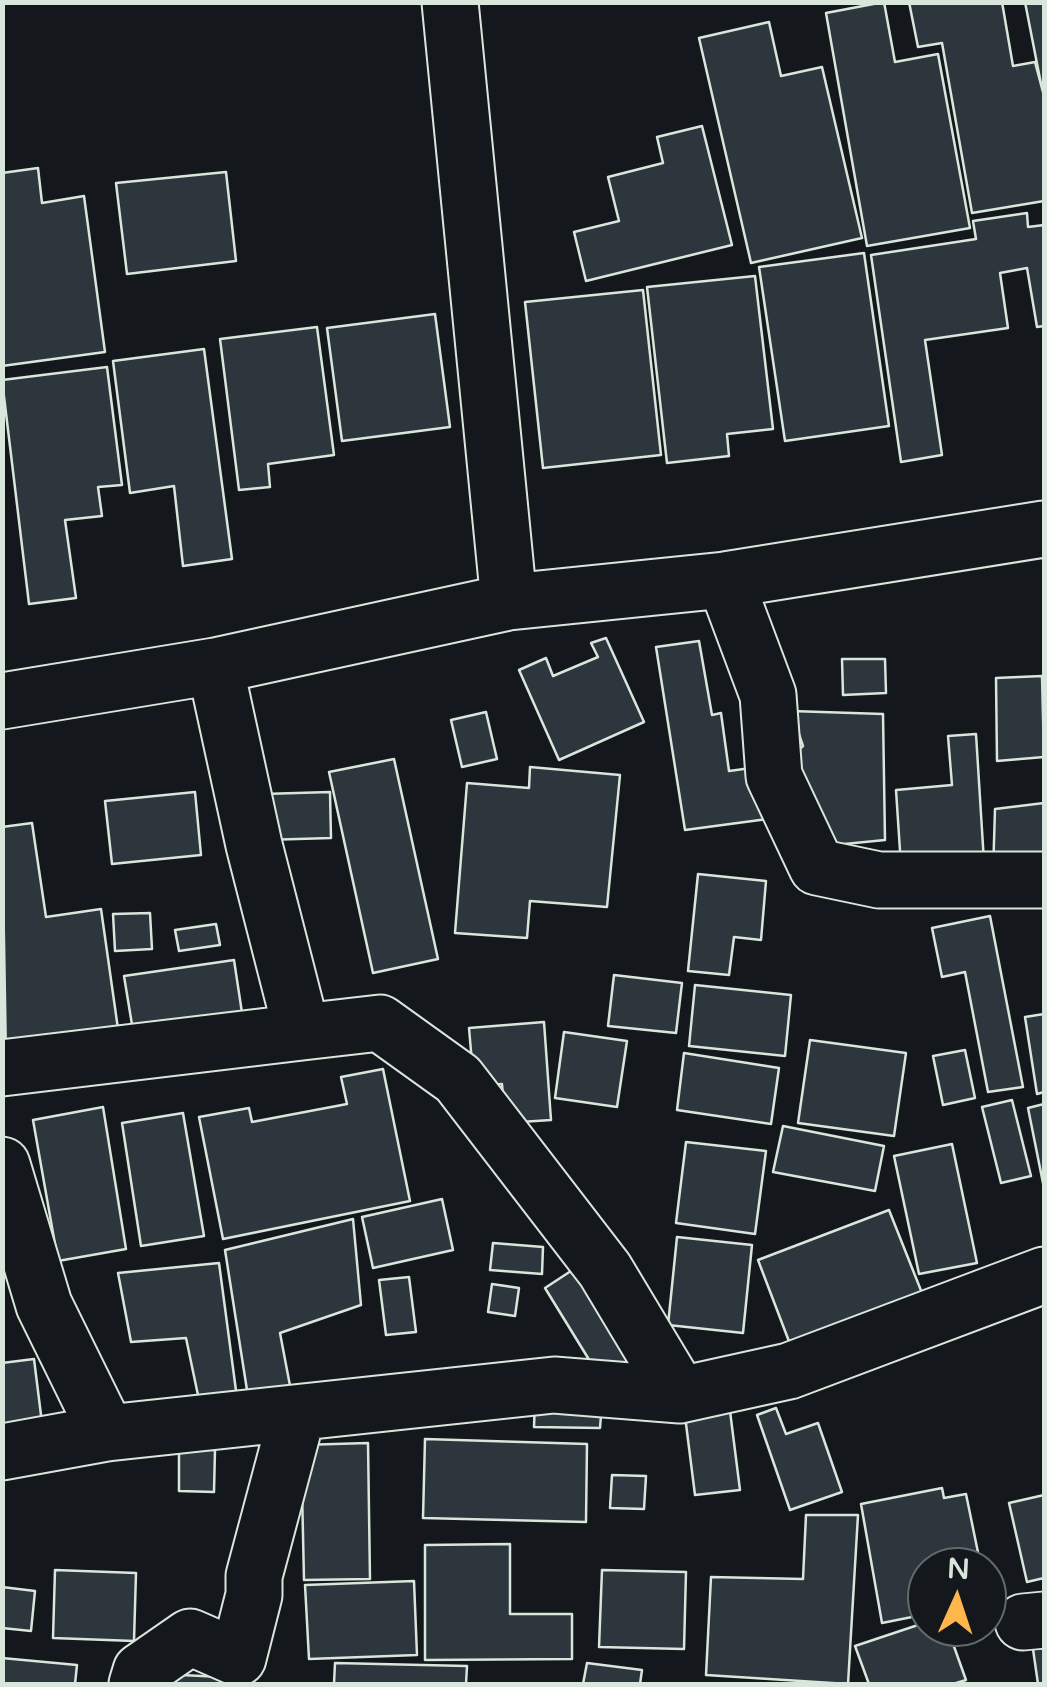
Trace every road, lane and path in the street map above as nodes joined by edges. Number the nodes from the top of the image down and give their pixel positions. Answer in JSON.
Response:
{"nodes":[{"id":1,"x":450,"y":2,"type":"edge"},
{"id":2,"x":1044,"y":529,"type":"edge"},
{"id":3,"x":725,"y":580,"type":"junction"},
{"id":4,"x":509,"y":602,"type":"junction"},
{"id":5,"x":215,"y":666,"type":"junction"},
{"id":6,"x":2,"y":701,"type":"edge"},
{"id":7,"x":1044,"y":880,"type":"edge"},
{"id":8,"x":302,"y":1032,"type":"junction"},
{"id":9,"x":2,"y":1068,"type":"edge"},
{"id":10,"x":2,"y":1165,"type":"edge"},
{"id":11,"x":1044,"y":1275,"type":"edge"},
{"id":12,"x":680,"y":1394,"type":"junction"},
{"id":13,"x":297,"y":1415,"type":"junction"},
{"id":14,"x":107,"y":1433,"type":"junction"},
{"id":15,"x":2,"y":1452,"type":"edge"},
{"id":16,"x":137,"y":1684,"type":"edge"}],
"edges":[{"from":1,"to":4,"type":"street"},
{"from":2,"to":3,"type":"street"},
{"from":3,"to":4,"type":"street"},
{"from":3,"to":7,"type":"street"},
{"from":4,"to":5,"type":"street"},
{"from":5,"to":6,"type":"street"},
{"from":5,"to":8,"type":"street"},
{"from":8,"to":9,"type":"street"},
{"from":8,"to":12,"type":"street"},
{"from":10,"to":14,"type":"street"},
{"from":11,"to":12,"type":"street"},
{"from":12,"to":13,"type":"street"},
{"from":13,"to":14,"type":"street"},
{"from":13,"to":16,"type":"street"},
{"from":14,"to":15,"type":"street"}]}
